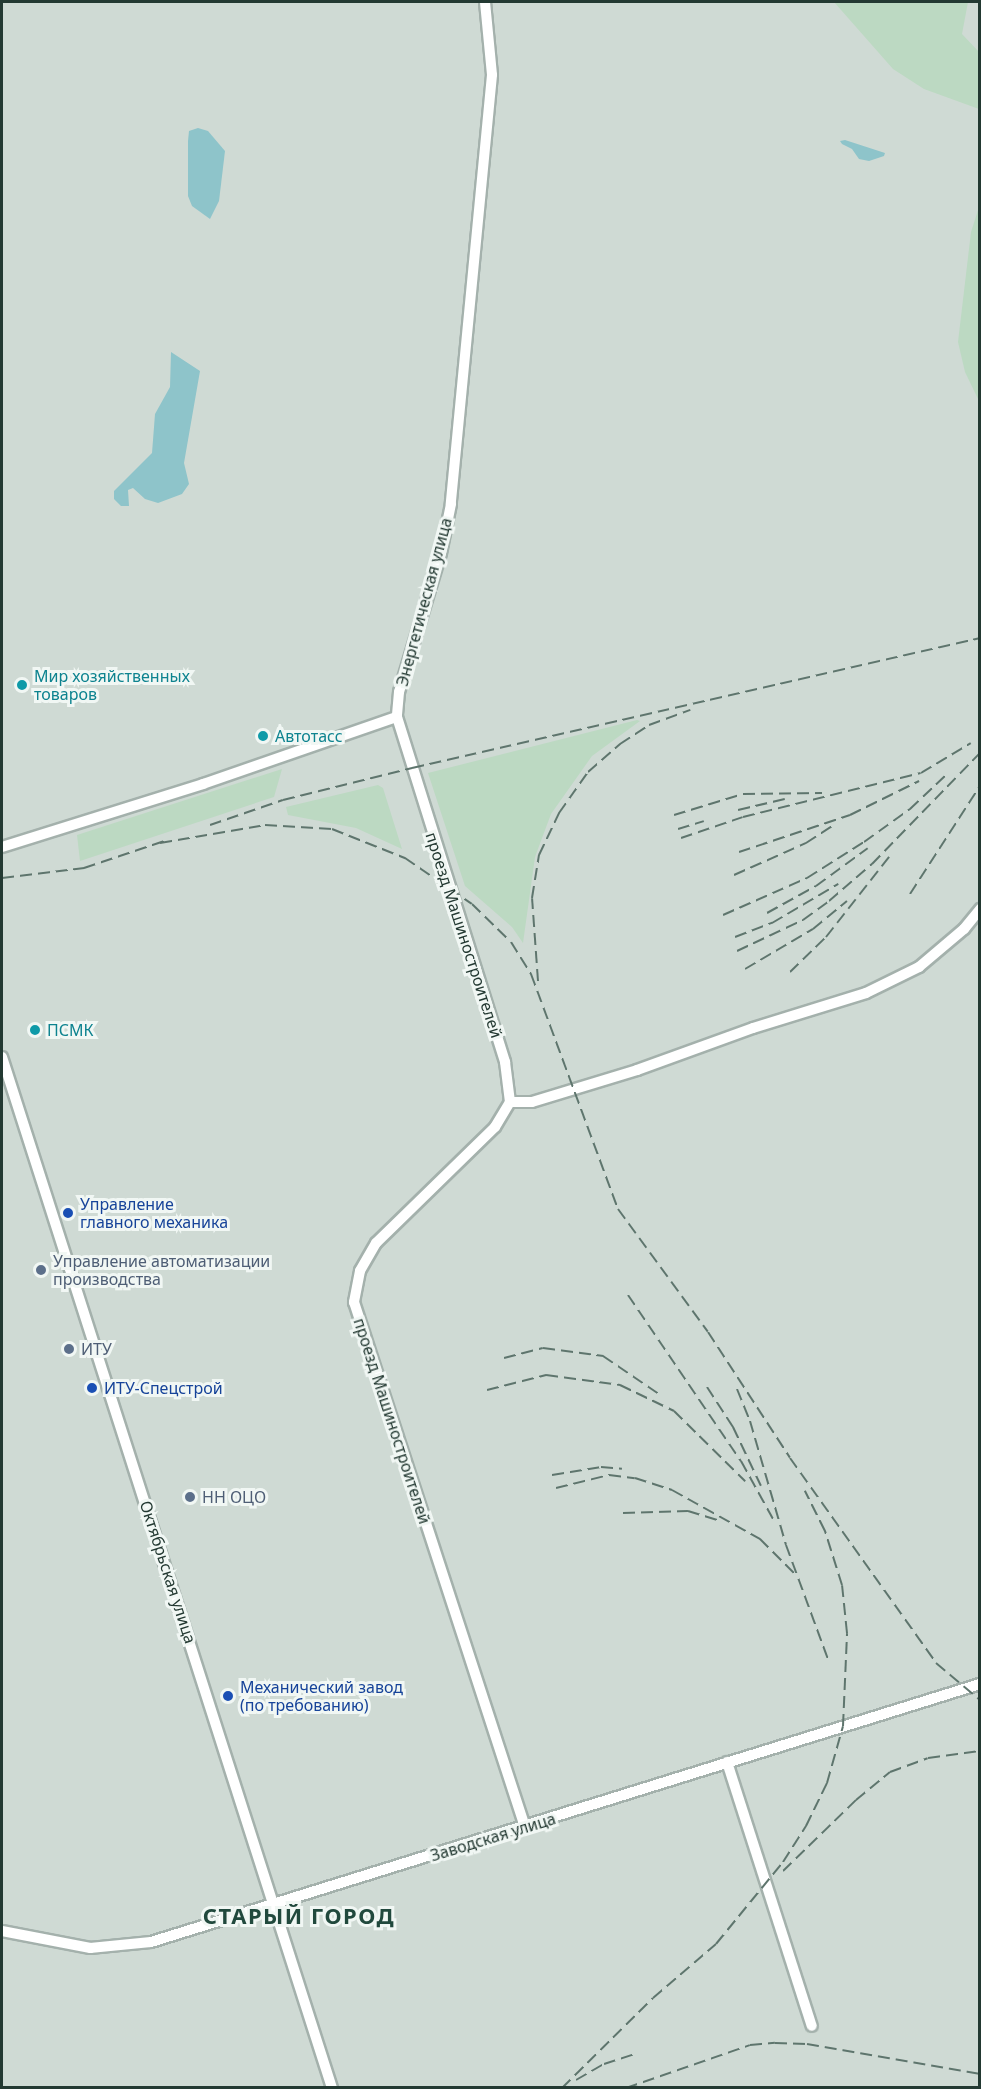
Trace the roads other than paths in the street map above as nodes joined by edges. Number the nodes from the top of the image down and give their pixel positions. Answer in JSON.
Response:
{"nodes":[{"id":1,"x":485,"y":2,"type":"edge"},
{"id":2,"x":397,"y":717,"type":"junction"},
{"id":3,"x":2,"y":847,"type":"edge"},
{"id":4,"x":980,"y":909,"type":"edge"},
{"id":5,"x":2,"y":1057,"type":"edge"},
{"id":6,"x":510,"y":1102,"type":"junction"},
{"id":7,"x":980,"y":1684,"type":"edge"},
{"id":8,"x":727,"y":1762,"type":"junction"},
{"id":9,"x":525,"y":1827,"type":"junction"},
{"id":10,"x":274,"y":1905,"type":"junction"},
{"id":11,"x":2,"y":1931,"type":"edge"},
{"id":12,"x":804,"y":2000,"type":"dead end"},
{"id":13,"x":332,"y":2088,"type":"edge"}],
"edges":[{"from":1,"to":2,"type":"street","name":"Энергетическая улица"},
{"from":2,"to":3,"type":"street"},
{"from":2,"to":6,"type":"street","name":"проезд Машиностроителей"},
{"from":4,"to":6,"type":"street"},
{"from":5,"to":10,"type":"street","name":"Октябрьская улица"},
{"from":6,"to":9,"type":"street","name":"проезд Машиностроителей"},
{"from":7,"to":8,"type":"street","name":"Заводская улица"},
{"from":8,"to":9,"type":"street","name":"Заводская улица"},
{"from":8,"to":12,"type":"street"},
{"from":9,"to":10,"type":"street","name":"Заводская улица"},
{"from":10,"to":11,"type":"street","name":"Заводская улица"},
{"from":10,"to":13,"type":"street","name":"Октябрьская улица"}]}
